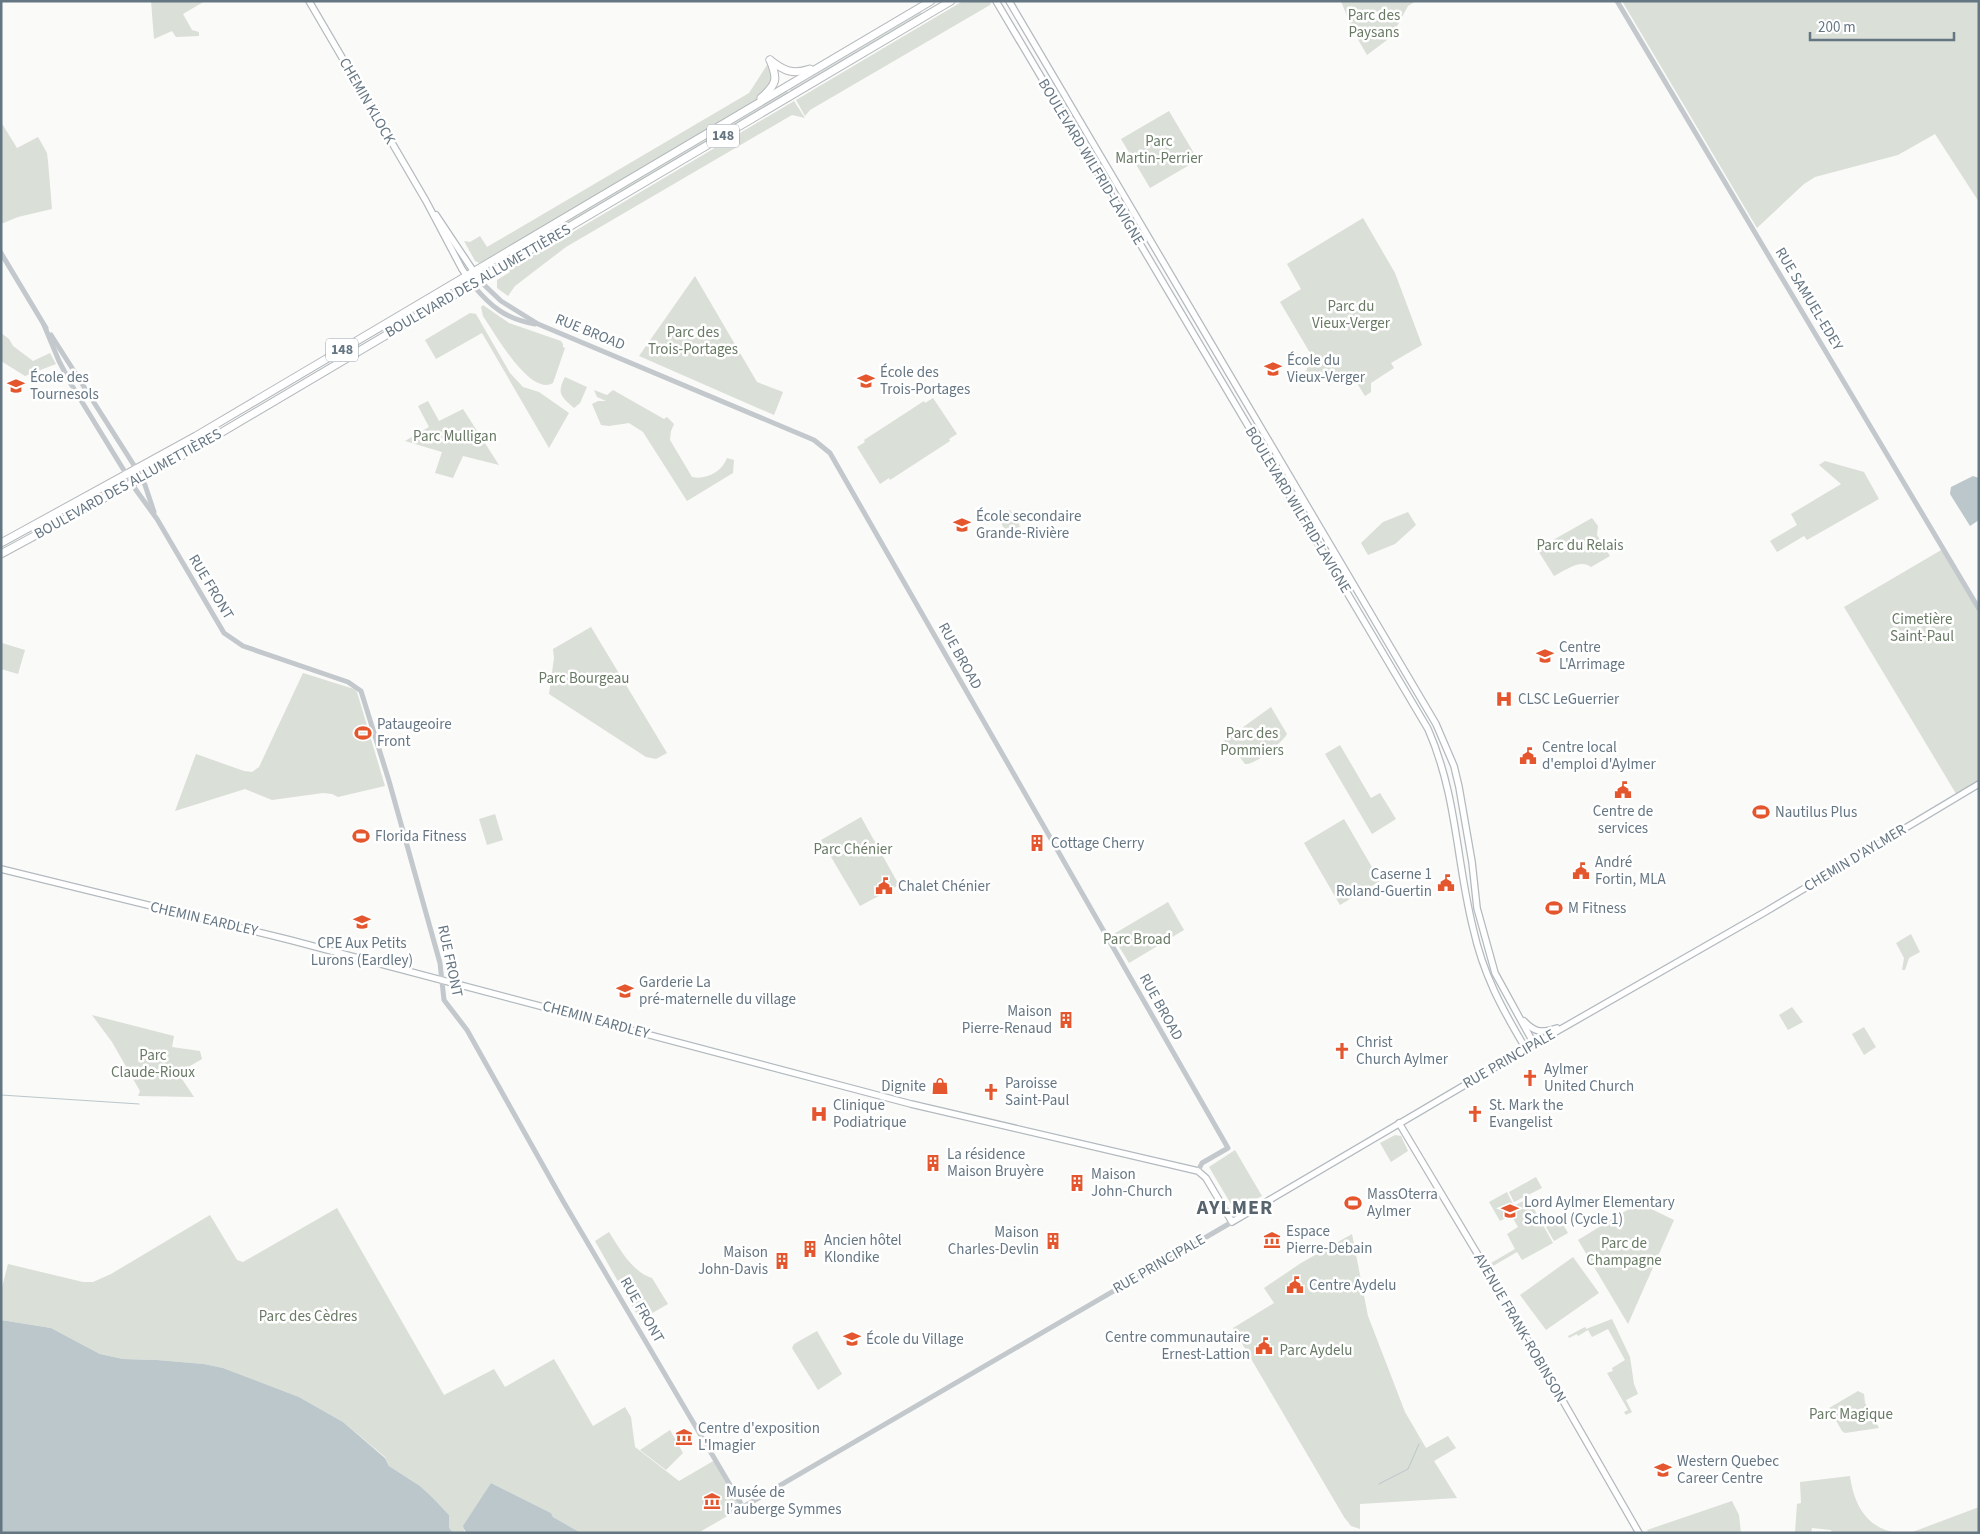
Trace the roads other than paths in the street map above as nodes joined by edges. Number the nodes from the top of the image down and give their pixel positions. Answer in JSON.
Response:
{"nodes":[{"id":1,"x":308,"y":1,"type":"edge"},
{"id":2,"x":932,"y":1,"type":"edge"},
{"id":3,"x":951,"y":1,"type":"edge"},
{"id":4,"x":996,"y":1,"type":"edge"},
{"id":5,"x":1009,"y":1,"type":"edge"},
{"id":6,"x":1617,"y":1,"type":"edge"},
{"id":7,"x":829,"y":62,"type":"junction"},
{"id":8,"x":741,"y":114,"type":"junction"},
{"id":9,"x":1,"y":253,"type":"edge"},
{"id":10,"x":470,"y":274,"type":"junction"},
{"id":11,"x":476,"y":283,"type":"junction"},
{"id":12,"x":538,"y":324,"type":"junction"},
{"id":13,"x":44,"y":325,"type":"junction"},
{"id":14,"x":137,"y":470,"type":"junction"},
{"id":15,"x":128,"y":475,"type":"junction"},
{"id":16,"x":141,"y":478,"type":"junction"},
{"id":17,"x":133,"y":483,"type":"junction"},
{"id":18,"x":157,"y":520,"type":"junction"},
{"id":19,"x":1,"y":543,"type":"edge"},
{"id":20,"x":1,"y":554,"type":"edge"},
{"id":21,"x":1979,"y":609,"type":"edge"},
{"id":22,"x":1979,"y":784,"type":"edge"},
{"id":23,"x":1,"y":869,"type":"edge"},
{"id":24,"x":1732,"y":932,"type":"joint"},
{"id":25,"x":442,"y":980,"type":"junction"},
{"id":26,"x":1516,"y":1012,"type":"junction"},
{"id":27,"x":1573,"y":1022,"type":"junction"},
{"id":28,"x":1534,"y":1044,"type":"junction"},
{"id":29,"x":1526,"y":1049,"type":"junction"},
{"id":30,"x":1399,"y":1123,"type":"junction"},
{"id":31,"x":1195,"y":1171,"type":"junction"},
{"id":32,"x":1232,"y":1222,"type":"junction"},
{"id":33,"x":743,"y":1507,"type":"joint"},
{"id":34,"x":1640,"y":1533,"type":"edge"}],
"edges":[{"from":1,"to":10,"type":"main road","name":"CHEMIN KLOCK"},
{"from":2,"to":7,"type":"highway","name":"BOULEVARD DES ALLUMETTIÈRES","number":"148"},
{"from":3,"to":11,"type":"highway","name":"BOULEVARD DES ALLUMETTIÈRES","number":"148"},
{"from":4,"to":29,"type":"main road","name":"BOULEVARD WILFRID-LAVIGNE"},
{"from":5,"to":26,"type":"main road","name":"BOULEVARD WILFRID-LAVIGNE"},
{"from":6,"to":21,"type":"street","name":"RUE SAMUEL-EDEY"},
{"from":7,"to":8,"type":"highway","name":"BOULEVARD DES ALLUMETTIÈRES","number":"148"},
{"from":7,"to":8,"type":"highway"},
{"from":8,"to":10,"type":"highway","name":"BOULEVARD DES ALLUMETTIÈRES","number":"148"},
{"from":9,"to":13,"type":"street","name":"RUE FRONT"},
{"from":10,"to":11,"type":"main road","name":"CHEMIN KLOCK"},
{"from":10,"to":14,"type":"highway","name":"BOULEVARD DES ALLUMETTIÈRES","number":"148"},
{"from":11,"to":12,"type":"street","name":"RUE BROAD"},
{"from":11,"to":12,"type":"street","name":"RUE BROAD"},
{"from":11,"to":16,"type":"highway","name":"BOULEVARD DES ALLUMETTIÈRES","number":"148"},
{"from":12,"to":31,"type":"street","name":"RUE BROAD"},
{"from":13,"to":14,"type":"street","name":"RUE FRONT"},
{"from":13,"to":15,"type":"street","name":"RUE FRONT"},
{"from":14,"to":15,"type":"highway","name":"BOULEVARD DES ALLUMETTIÈRES","number":"148"},
{"from":14,"to":16,"type":"street","name":"RUE FRONT"},
{"from":15,"to":17,"type":"street","name":"RUE FRONT"},
{"from":15,"to":19,"type":"highway","name":"BOULEVARD DES ALLUMETTIÈRES","number":"148"},
{"from":16,"to":17,"type":"highway","name":"BOULEVARD DES ALLUMETTIÈRES","number":"148"},
{"from":16,"to":18,"type":"street","name":"RUE FRONT"},
{"from":17,"to":18,"type":"street","name":"RUE FRONT"},
{"from":17,"to":20,"type":"highway","name":"BOULEVARD DES ALLUMETTIÈRES","number":"148"},
{"from":18,"to":25,"type":"street","name":"RUE FRONT"},
{"from":22,"to":24,"type":"main road","name":"CHEMIN D'AYLMER"},
{"from":23,"to":25,"type":"main road","name":"CHEMIN EARDLEY"},
{"from":24,"to":27,"type":"main road","name":"RUE PRINCIPALE"},
{"from":25,"to":31,"type":"main road","name":"CHEMIN EARDLEY"},
{"from":25,"to":33,"type":"street","name":"RUE FRONT"},
{"from":26,"to":27,"type":"main road"},
{"from":26,"to":28,"type":"main road","name":"BOULEVARD WILFRID-LAVIGNE"},
{"from":27,"to":28,"type":"main road","name":"RUE PRINCIPALE"},
{"from":28,"to":29,"type":"main road","name":"RUE PRINCIPALE"},
{"from":29,"to":30,"type":"main road","name":"RUE PRINCIPALE"},
{"from":30,"to":32,"type":"main road","name":"RUE PRINCIPALE"},
{"from":30,"to":34,"type":"main road","name":"AVENUE FRANK-ROBINSON"},
{"from":31,"to":32,"type":"main road"},
{"from":32,"to":33,"type":"street","name":"RUE PRINCIPALE"}]}
